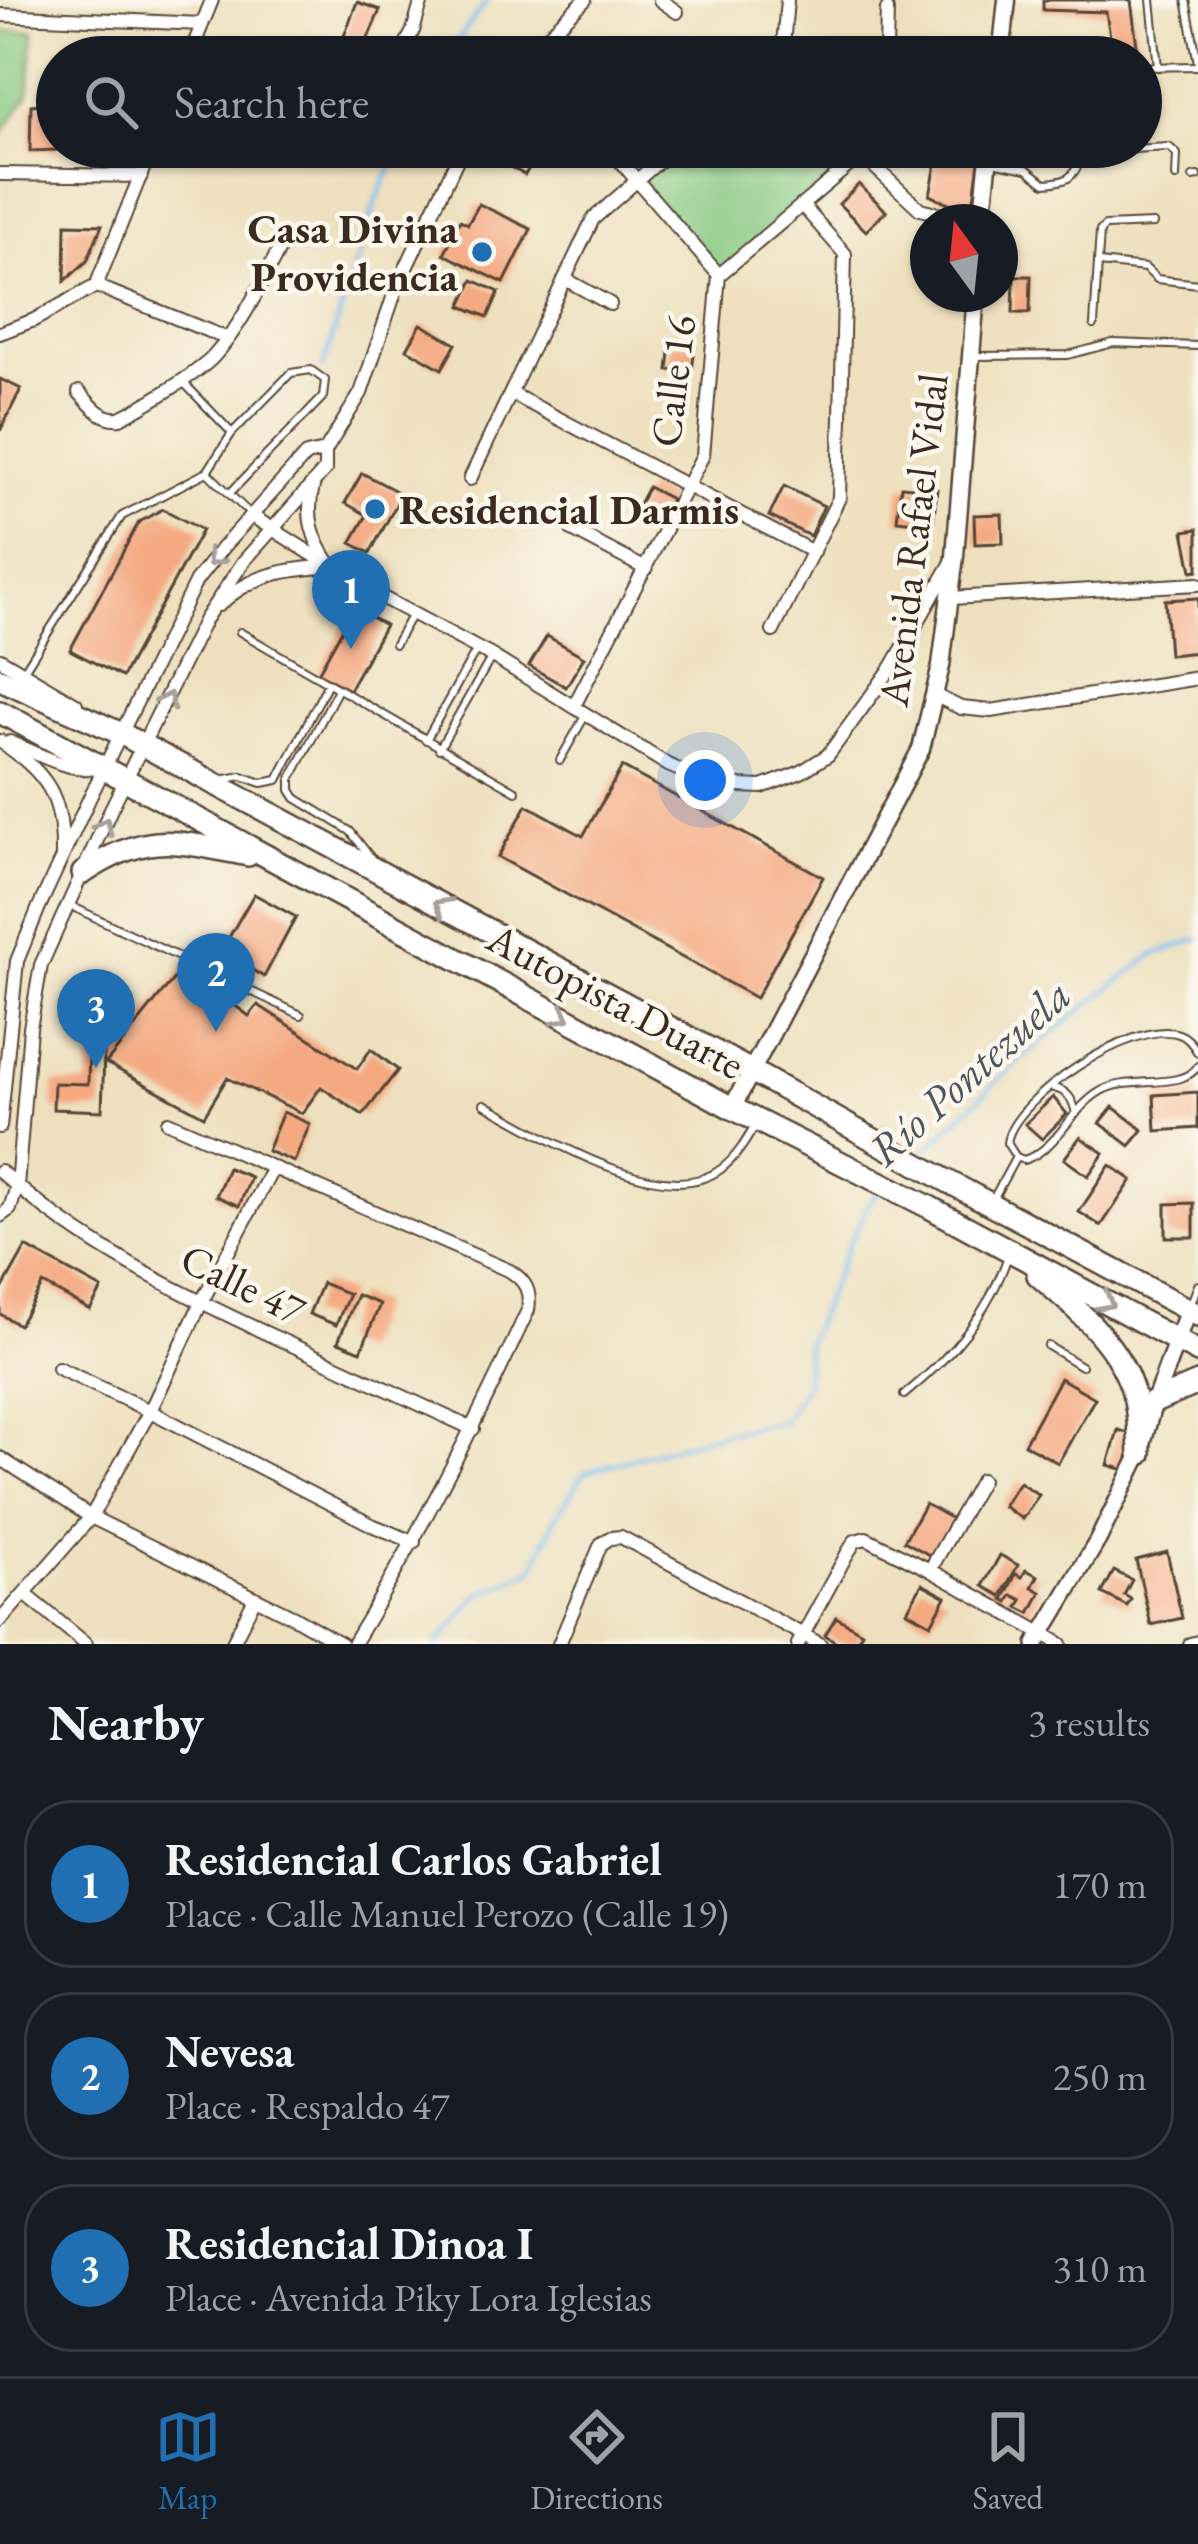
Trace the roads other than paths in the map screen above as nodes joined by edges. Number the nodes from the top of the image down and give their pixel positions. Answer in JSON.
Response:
{"nodes":[{"id":1,"x":212,"y":0,"type":"edge"},
{"id":2,"x":422,"y":0,"type":"edge"},
{"id":3,"x":585,"y":0,"type":"edge"},
{"id":4,"x":660,"y":0,"type":"edge"},
{"id":5,"x":787,"y":0,"type":"edge"},
{"id":6,"x":1007,"y":0,"type":"edge"},
{"id":7,"x":1151,"y":0,"type":"edge"},
{"id":8,"x":1186,"y":0,"type":"edge"},
{"id":9,"x":887,"y":10,"type":"dead end"},
{"id":10,"x":676,"y":12,"type":"dead end"},
{"id":11,"x":0,"y":15,"type":"edge"},
{"id":12,"x":202,"y":24,"type":"junction"},
{"id":13,"x":197,"y":36,"type":"edge"},
{"id":14,"x":410,"y":36,"type":"edge"},
{"id":15,"x":549,"y":36,"type":"edge"},
{"id":16,"x":784,"y":36,"type":"edge"},
{"id":17,"x":886,"y":36,"type":"edge"},
{"id":18,"x":1003,"y":36,"type":"edge"},
{"id":19,"x":1155,"y":36,"type":"edge"},
{"id":20,"x":1198,"y":65,"type":"edge"},
{"id":21,"x":1162,"y":68,"type":"edge"},
{"id":22,"x":1162,"y":148,"type":"edge"},
{"id":23,"x":144,"y":168,"type":"edge"},
{"id":24,"x":453,"y":168,"type":"edge"},
{"id":25,"x":626,"y":168,"type":"edge"},
{"id":26,"x":650,"y":168,"type":"edge"},
{"id":27,"x":840,"y":168,"type":"edge"},
{"id":28,"x":875,"y":168,"type":"edge"},
{"id":29,"x":987,"y":168,"type":"edge"},
{"id":30,"x":1024,"y":168,"type":"edge"},
{"id":31,"x":1080,"y":168,"type":"edge"},
{"id":32,"x":0,"y":174,"type":"edge"},
{"id":33,"x":141,"y":176,"type":"junction"},
{"id":34,"x":1176,"y":177,"type":"dead end"},
{"id":35,"x":636,"y":179,"type":"junction"},
{"id":36,"x":915,"y":204,"type":"edge"},
{"id":37,"x":980,"y":204,"type":"edge"},
{"id":38,"x":802,"y":206,"type":"junction"},
{"id":39,"x":1153,"y":224,"type":"dead end"},
{"id":40,"x":283,"y":242,"type":"dead end"},
{"id":41,"x":1097,"y":263,"type":"junction"},
{"id":42,"x":718,"y":275,"type":"junction"},
{"id":43,"x":565,"y":279,"type":"junction"},
{"id":44,"x":1198,"y":284,"type":"edge"},
{"id":45,"x":96,"y":286,"type":"junction"},
{"id":46,"x":610,"y":304,"type":"dead end"},
{"id":47,"x":975,"y":312,"type":"edge"},
{"id":48,"x":1094,"y":325,"type":"dead end"},
{"id":49,"x":0,"y":333,"type":"edge"},
{"id":50,"x":226,"y":338,"type":"junction"},
{"id":51,"x":1198,"y":346,"type":"edge"},
{"id":52,"x":972,"y":356,"type":"junction"},
{"id":53,"x":181,"y":380,"type":"junction"},
{"id":54,"x":79,"y":392,"type":"dead end"},
{"id":55,"x":512,"y":394,"type":"junction"},
{"id":56,"x":232,"y":434,"type":"junction"},
{"id":57,"x":326,"y":452,"type":"junction"},
{"id":58,"x":207,"y":472,"type":"junction"},
{"id":59,"x":470,"y":479,"type":"dead end"},
{"id":60,"x":314,"y":482,"type":"junction"},
{"id":61,"x":688,"y":485,"type":"junction"},
{"id":62,"x":229,"y":494,"type":"junction"},
{"id":63,"x":252,"y":516,"type":"junction"},
{"id":64,"x":272,"y":530,"type":"junction"},
{"id":65,"x":572,"y":530,"type":"dead end"},
{"id":66,"x":813,"y":552,"type":"junction"},
{"id":67,"x":955,"y":556,"type":"junction"},
{"id":68,"x":369,"y":565,"type":"dead end"},
{"id":69,"x":331,"y":566,"type":"junction"},
{"id":70,"x":646,"y":569,"type":"junction"},
{"id":71,"x":357,"y":582,"type":"junction"},
{"id":72,"x":1198,"y":584,"type":"edge"},
{"id":73,"x":950,"y":598,"type":"junction"},
{"id":74,"x":412,"y":614,"type":"junction"},
{"id":75,"x":205,"y":619,"type":"junction"},
{"id":76,"x":772,"y":631,"type":"dead end"},
{"id":77,"x":240,"y":632,"type":"dead end"},
{"id":78,"x":395,"y":644,"type":"dead end"},
{"id":79,"x":477,"y":649,"type":"junction"},
{"id":80,"x":492,"y":656,"type":"junction"},
{"id":81,"x":0,"y":659,"type":"edge"},
{"id":82,"x":23,"y":672,"type":"junction"},
{"id":83,"x":1198,"y":678,"type":"edge"},
{"id":84,"x":0,"y":679,"type":"edge"},
{"id":85,"x":328,"y":683,"type":"junction"},
{"id":86,"x":338,"y":689,"type":"junction"},
{"id":87,"x":934,"y":695,"type":"junction"},
{"id":88,"x":580,"y":710,"type":"junction"},
{"id":89,"x":0,"y":712,"type":"edge"},
{"id":90,"x":122,"y":734,"type":"junction"},
{"id":91,"x":0,"y":739,"type":"edge"},
{"id":92,"x":425,"y":741,"type":"junction"},
{"id":93,"x":142,"y":746,"type":"junction"},
{"id":94,"x":439,"y":749,"type":"junction"},
{"id":95,"x":560,"y":760,"type":"dead end"},
{"id":96,"x":106,"y":768,"type":"junction"},
{"id":97,"x":127,"y":781,"type":"junction"},
{"id":98,"x":212,"y":783,"type":"junction"},
{"id":99,"x":515,"y":791,"type":"dead end"},
{"id":100,"x":62,"y":858,"type":"junction"},
{"id":101,"x":271,"y":860,"type":"junction"},
{"id":102,"x":83,"y":873,"type":"junction"},
{"id":103,"x":385,"y":875,"type":"junction"},
{"id":104,"x":39,"y":907,"type":"junction"},
{"id":105,"x":65,"y":911,"type":"junction"},
{"id":106,"x":301,"y":1015,"type":"dead end"},
{"id":107,"x":1198,"y":1053,"type":"edge"},
{"id":108,"x":1198,"y":1066,"type":"edge"},
{"id":109,"x":751,"y":1071,"type":"junction"},
{"id":110,"x":1050,"y":1087,"type":"junction"},
{"id":111,"x":484,"y":1104,"type":"dead end"},
{"id":112,"x":1,"y":1105,"type":"edge"},
{"id":113,"x":732,"y":1108,"type":"junction"},
{"id":114,"x":1076,"y":1114,"type":"junction"},
{"id":115,"x":758,"y":1121,"type":"junction"},
{"id":116,"x":168,"y":1122,"type":"dead end"},
{"id":117,"x":0,"y":1127,"type":"edge"},
{"id":118,"x":1016,"y":1156,"type":"junction"},
{"id":119,"x":273,"y":1168,"type":"junction"},
{"id":120,"x":0,"y":1171,"type":"edge"},
{"id":121,"x":17,"y":1186,"type":"junction"},
{"id":122,"x":990,"y":1204,"type":"junction"},
{"id":123,"x":0,"y":1216,"type":"edge"},
{"id":124,"x":1010,"y":1252,"type":"junction"},
{"id":125,"x":1198,"y":1285,"type":"edge"},
{"id":126,"x":201,"y":1303,"type":"junction"},
{"id":127,"x":1193,"y":1312,"type":"edge"},
{"id":128,"x":1048,"y":1346,"type":"dead end"},
{"id":129,"x":1188,"y":1347,"type":"edge"},
{"id":130,"x":1081,"y":1366,"type":"dead end"},
{"id":131,"x":58,"y":1368,"type":"dead end"},
{"id":132,"x":1198,"y":1383,"type":"edge"},
{"id":133,"x":904,"y":1395,"type":"dead end"},
{"id":134,"x":1154,"y":1402,"type":"junction"},
{"id":135,"x":150,"y":1412,"type":"junction"},
{"id":136,"x":473,"y":1429,"type":"junction"},
{"id":137,"x":1139,"y":1454,"type":"junction"},
{"id":138,"x":0,"y":1458,"type":"edge"},
{"id":139,"x":981,"y":1480,"type":"dead end"},
{"id":140,"x":91,"y":1517,"type":"junction"},
{"id":141,"x":414,"y":1543,"type":"junction"},
{"id":142,"x":930,"y":1570,"type":"junction"},
{"id":143,"x":25,"y":1594,"type":"junction"},
{"id":144,"x":254,"y":1600,"type":"junction"},
{"id":145,"x":0,"y":1621,"type":"edge"},
{"id":146,"x":800,"y":1639,"type":"edge"},
{"id":147,"x":1039,"y":1639,"type":"edge"},
{"id":148,"x":86,"y":1644,"type":"edge"},
{"id":149,"x":232,"y":1644,"type":"edge"},
{"id":150,"x":341,"y":1644,"type":"edge"},
{"id":151,"x":353,"y":1644,"type":"edge"},
{"id":152,"x":559,"y":1644,"type":"edge"},
{"id":153,"x":820,"y":1644,"type":"edge"},
{"id":154,"x":1061,"y":1644,"type":"edge"}],
"edges":[{"from":1,"to":12,"type":"street"},
{"from":2,"to":14,"type":"street"},
{"from":3,"to":15,"type":"street"},
{"from":4,"to":10,"type":"street"},
{"from":5,"to":16,"type":"street"},
{"from":6,"to":18,"type":"main road"},
{"from":7,"to":19,"type":"lane"},
{"from":8,"to":20,"type":"lane"},
{"from":9,"to":17,"type":"street"},
{"from":11,"to":12,"type":"street"},
{"from":12,"to":13,"type":"street"},
{"from":20,"to":21,"type":"lane"},
{"from":22,"to":34,"type":"lane"},
{"from":23,"to":33,"type":"street"},
{"from":24,"to":57,"type":"street"},
{"from":25,"to":35,"type":"street","name":"Calle 16"},
{"from":26,"to":35,"type":"street"},
{"from":27,"to":38,"type":"street"},
{"from":28,"to":36,"type":"street"},
{"from":29,"to":37,"type":"main road"},
{"from":30,"to":31,"type":"lane"},
{"from":32,"to":33,"type":"street"},
{"from":33,"to":45,"type":"street"},
{"from":35,"to":42,"type":"street","name":"Calle 16"},
{"from":35,"to":43,"type":"street"},
{"from":38,"to":42,"type":"street"},
{"from":38,"to":66,"type":"street"},
{"from":39,"to":41,"type":"lane"},
{"from":40,"to":50,"type":"street"},
{"from":41,"to":44,"type":"lane"},
{"from":41,"to":48,"type":"lane"},
{"from":42,"to":61,"type":"street","name":"Calle 16"},
{"from":43,"to":46,"type":"street"},
{"from":43,"to":55,"type":"street"},
{"from":45,"to":49,"type":"street"},
{"from":45,"to":50,"type":"street"},
{"from":47,"to":52,"type":"main road","name":"Avenida Rafael Vidal"},
{"from":50,"to":53,"type":"street"},
{"from":51,"to":52,"type":"lane"},
{"from":52,"to":67,"type":"main road","name":"Avenida Rafael Vidal"},
{"from":53,"to":54,"type":"street"},
{"from":53,"to":56,"type":"lane"},
{"from":55,"to":59,"type":"street"},
{"from":55,"to":61,"type":"street"},
{"from":56,"to":58,"type":"lane"},
{"from":56,"to":62,"type":"lane"},
{"from":57,"to":60,"type":"street"},
{"from":57,"to":63,"type":"street"},
{"from":58,"to":62,"type":"lane"},
{"from":58,"to":82,"type":"lane"},
{"from":60,"to":64,"type":"street"},
{"from":60,"to":69,"type":"street"},
{"from":61,"to":66,"type":"street"},
{"from":61,"to":70,"type":"street","name":"Calle 16"},
{"from":62,"to":63,"type":"lane"},
{"from":63,"to":64,"type":"street"},
{"from":63,"to":90,"type":"street","one_way":true},
{"from":64,"to":69,"type":"street"},
{"from":64,"to":75,"type":"street"},
{"from":65,"to":70,"type":"street"},
{"from":66,"to":76,"type":"street"},
{"from":67,"to":73,"type":"main road","name":"Avenida Rafael Vidal"},
{"from":67,"to":88,"type":"street"},
{"from":68,"to":71,"type":"lane"},
{"from":69,"to":71,"type":"street"},
{"from":69,"to":75,"type":"street"},
{"from":70,"to":88,"type":"street","name":"Calle 16"},
{"from":71,"to":74,"type":"street"},
{"from":72,"to":73,"type":"street"},
{"from":73,"to":87,"type":"main road","name":"Avenida Rafael Vidal"},
{"from":74,"to":78,"type":"lane"},
{"from":74,"to":79,"type":"street"},
{"from":93,"to":75,"type":"street","one_way":true},
{"from":77,"to":85,"type":"lane"},
{"from":79,"to":80,"type":"street"},
{"from":79,"to":92,"type":"lane"},
{"from":80,"to":88,"type":"street"},
{"from":80,"to":94,"type":"lane"},
{"from":81,"to":82,"type":"street"},
{"from":82,"to":90,"type":"street"},
{"from":83,"to":87,"type":"street"},
{"from":84,"to":90,"type":"highway","name":"Autopista Duarte"},
{"from":85,"to":86,"type":"lane"},
{"from":85,"to":98,"type":"lane"},
{"from":86,"to":92,"type":"lane"},
{"from":86,"to":103,"type":"lane"},
{"from":87,"to":109,"type":"main road","name":"Avenida Rafael Vidal"},
{"from":88,"to":95,"type":"lane"},
{"from":89,"to":96,"type":"highway","name":"Autopista Duarte"},
{"from":90,"to":93,"type":"highway","name":"Autopista Duarte"},
{"from":90,"to":96,"type":"street"},
{"from":91,"to":96,"type":"street"},
{"from":91,"to":100,"type":"street"},
{"from":92,"to":94,"type":"lane"},
{"from":93,"to":97,"type":"street"},
{"from":93,"to":98,"type":"highway","name":"Autopista Duarte"},
{"from":94,"to":99,"type":"lane"},
{"from":96,"to":97,"type":"highway","name":"Autopista Duarte"},
{"from":96,"to":100,"type":"street"},
{"from":97,"to":101,"type":"highway","name":"Autopista Duarte"},
{"from":102,"to":97,"type":"street","one_way":true},
{"from":98,"to":103,"type":"highway","name":"Autopista Duarte"},
{"from":100,"to":104,"type":"street"},
{"from":101,"to":102,"type":"highway"},
{"from":101,"to":113,"type":"highway","name":"Autopista Duarte","one_way":true},
{"from":102,"to":105,"type":"street"},
{"from":109,"to":103,"type":"highway","name":"Autopista Duarte","one_way":true},
{"from":104,"to":105,"type":"street"},
{"from":104,"to":112,"type":"street"},
{"from":105,"to":106,"type":"lane"},
{"from":105,"to":121,"type":"street"},
{"from":107,"to":110,"type":"lane"},
{"from":108,"to":114,"type":"lane"},
{"from":109,"to":113,"type":"main road","name":"Avenida Rafael Vidal"},
{"from":109,"to":122,"type":"highway","name":"Autopista Duarte"},
{"from":110,"to":114,"type":"lane"},
{"from":110,"to":118,"type":"lane"},
{"from":111,"to":115,"type":"lane"},
{"from":112,"to":117,"type":"street"},
{"from":113,"to":115,"type":"highway","name":"Autopista Duarte"},
{"from":114,"to":118,"type":"lane"},
{"from":115,"to":124,"type":"highway","name":"Autopista Duarte"},
{"from":116,"to":119,"type":"street"},
{"from":118,"to":122,"type":"lane"},
{"from":119,"to":126,"type":"street"},
{"from":119,"to":136,"type":"street"},
{"from":120,"to":121,"type":"street","name":"Calle 47"},
{"from":121,"to":123,"type":"street"},
{"from":121,"to":126,"type":"street","name":"Calle 47"},
{"from":122,"to":127,"type":"highway","name":"Autopista Duarte"},
{"from":124,"to":129,"type":"highway","name":"Autopista Duarte","one_way":true},
{"from":124,"to":133,"type":"lane"},
{"from":124,"to":137,"type":"highway"},
{"from":125,"to":127,"type":"lane"},
{"from":126,"to":135,"type":"street"},
{"from":126,"to":136,"type":"street","name":"Calle 47"},
{"from":127,"to":129,"type":"street"},
{"from":128,"to":130,"type":"lane"},
{"from":129,"to":134,"type":"street"},
{"from":131,"to":135,"type":"street"},
{"from":132,"to":134,"type":"highway"},
{"from":134,"to":137,"type":"street"},
{"from":135,"to":140,"type":"street"},
{"from":135,"to":141,"type":"street"},
{"from":136,"to":141,"type":"street"},
{"from":137,"to":147,"type":"street"},
{"from":138,"to":140,"type":"street"},
{"from":139,"to":142,"type":"street"},
{"from":140,"to":143,"type":"street"},
{"from":140,"to":144,"type":"street"},
{"from":141,"to":151,"type":"street"},
{"from":142,"to":146,"type":"street"},
{"from":142,"to":147,"type":"street"},
{"from":143,"to":145,"type":"street"},
{"from":143,"to":148,"type":"street"},
{"from":144,"to":149,"type":"street"},
{"from":144,"to":150,"type":"street"},
{"from":146,"to":152,"type":"street"},
{"from":146,"to":153,"type":"street"},
{"from":147,"to":154,"type":"street"}]}
